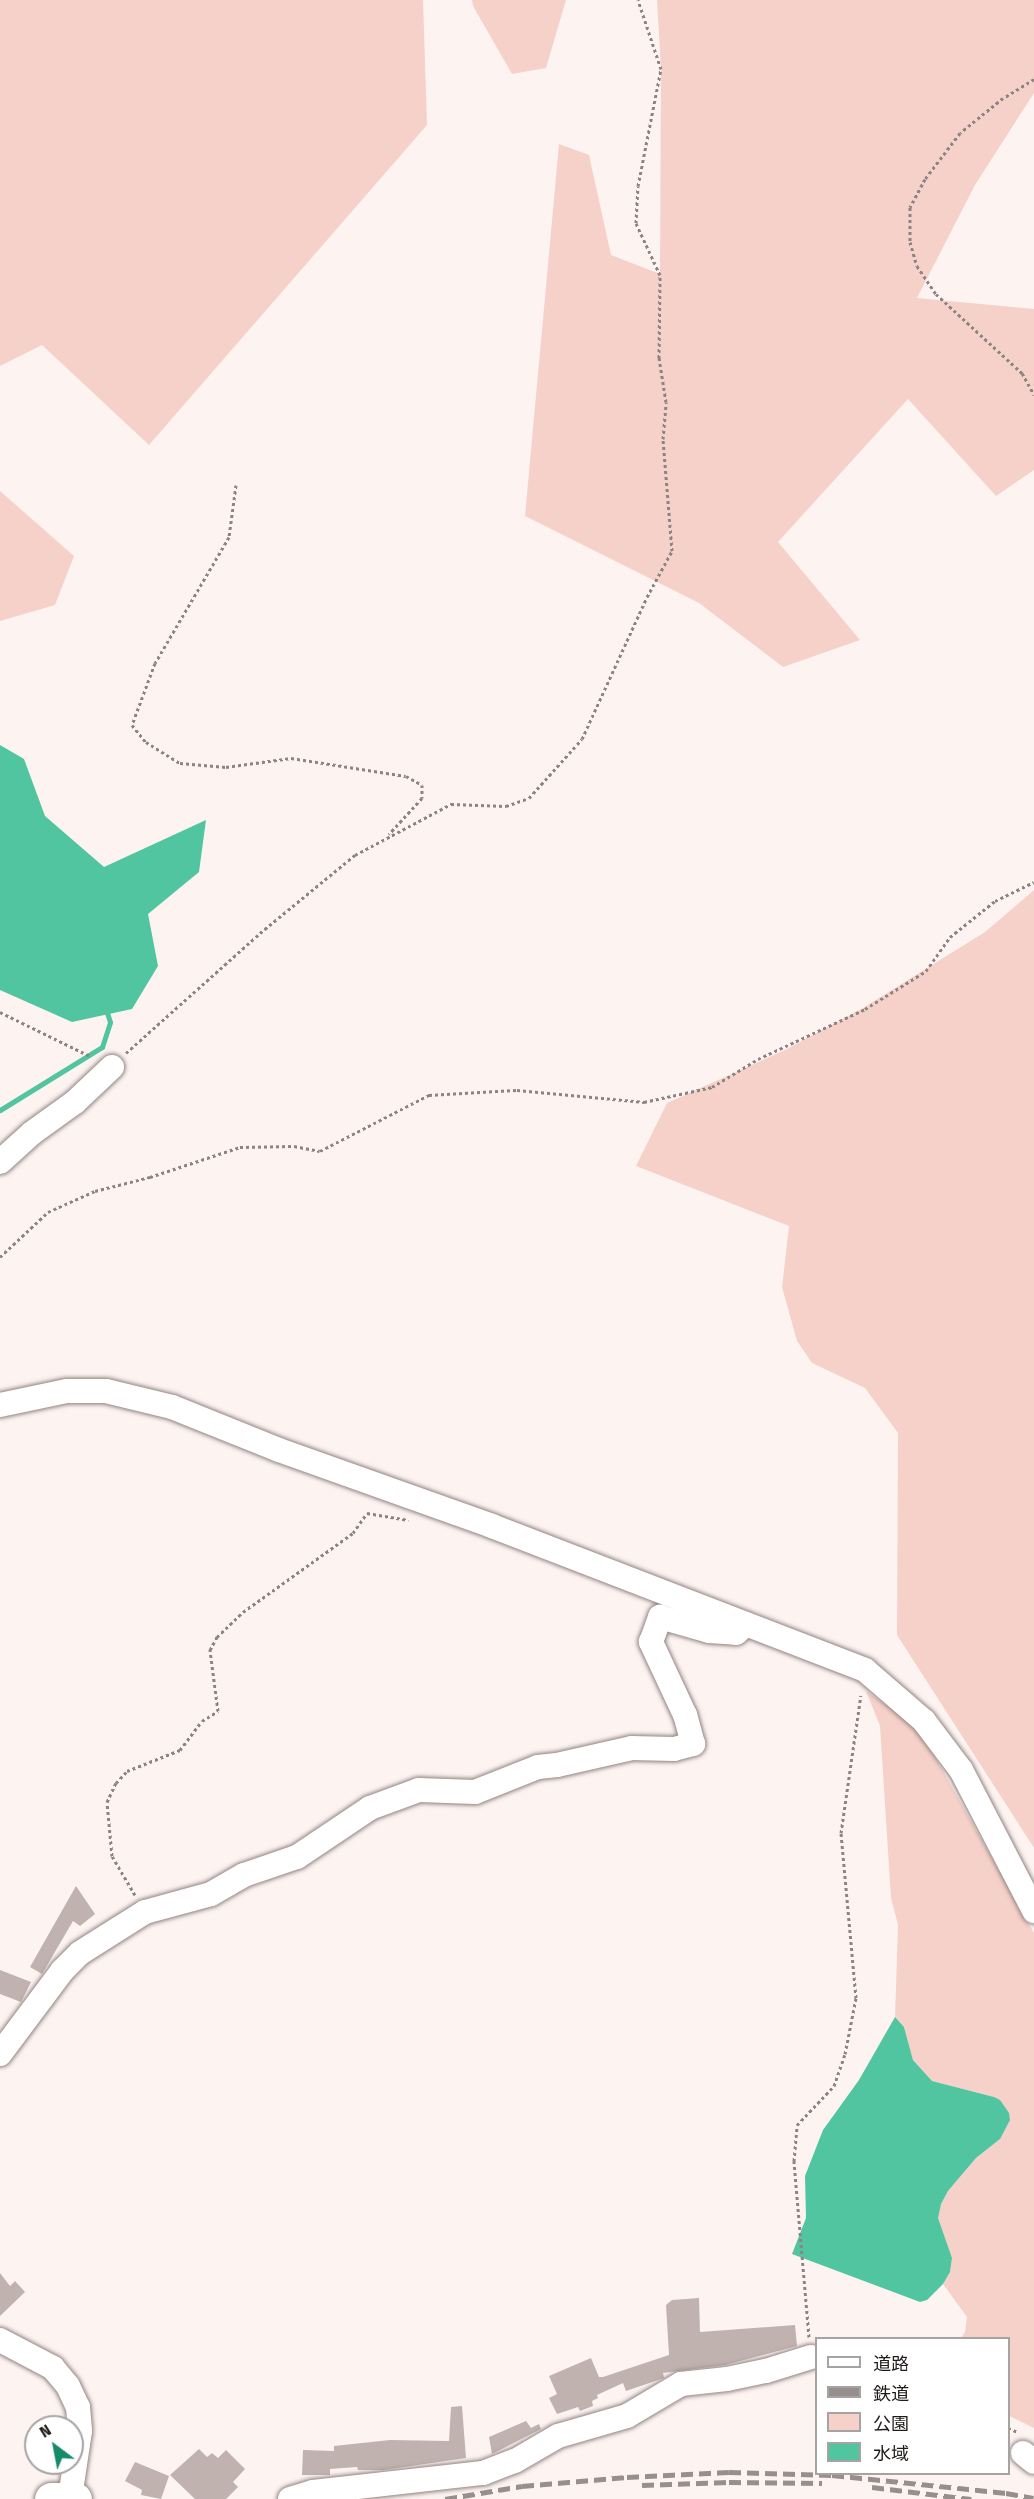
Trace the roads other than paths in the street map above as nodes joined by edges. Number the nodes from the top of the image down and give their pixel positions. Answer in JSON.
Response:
{"nodes":[{"id":1,"x":104,"y":1063,"type":"road end"},
{"id":2,"x":0,"y":1162,"type":"edge"},
{"id":3,"x":0,"y":1405,"type":"edge"},
{"id":4,"x":747,"y":1624,"type":"junction"},
{"id":5,"x":1034,"y":1911,"type":"edge"},
{"id":6,"x":0,"y":2054,"type":"edge"},
{"id":7,"x":0,"y":2340,"type":"edge"},
{"id":8,"x":811,"y":2357,"type":"road end"},
{"id":9,"x":65,"y":2499,"type":"edge"},
{"id":10,"x":290,"y":2499,"type":"edge"}],
"edges":[{"from":1,"to":2,"type":"street"},
{"from":3,"to":4,"type":"street"},
{"from":4,"to":5,"type":"street"},
{"from":4,"to":6,"type":"street"},
{"from":7,"to":9,"type":"street"},
{"from":8,"to":10,"type":"street"}]}
